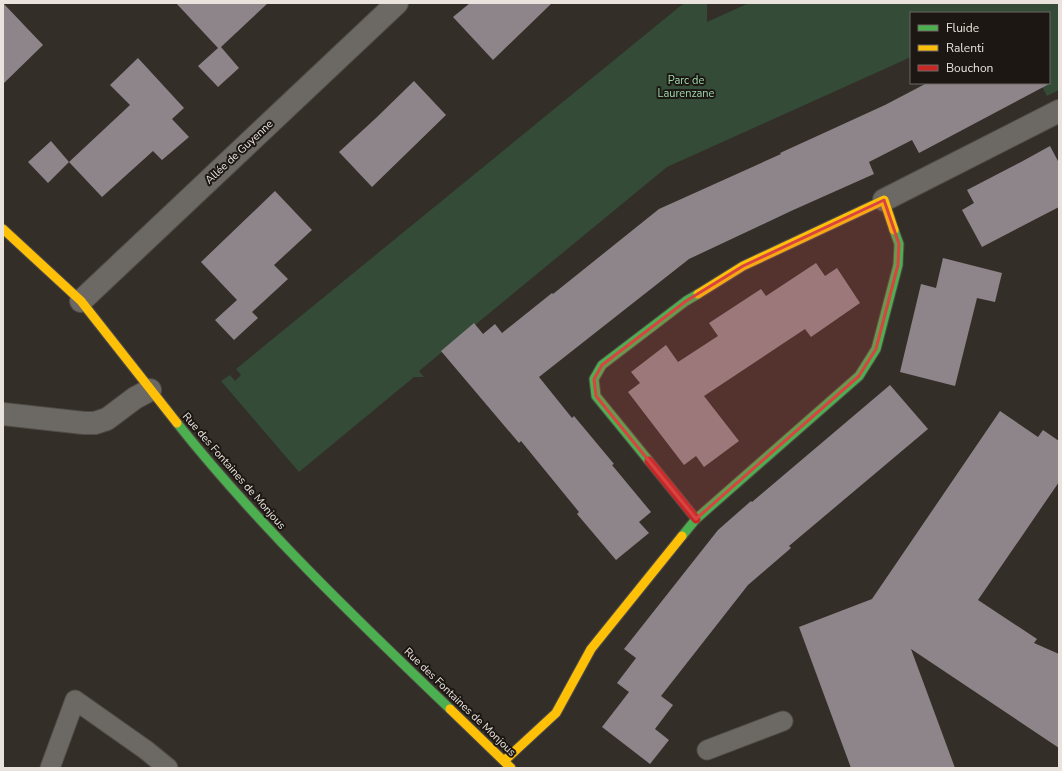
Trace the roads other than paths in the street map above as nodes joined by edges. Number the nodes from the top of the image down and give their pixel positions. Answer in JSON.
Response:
{"nodes":[{"id":1,"x":397,"y":3,"type":"edge"},
{"id":2,"x":1059,"y":111,"type":"edge"},
{"id":3,"x":884,"y":200,"type":"junction"},
{"id":4,"x":3,"y":229,"type":"edge"},
{"id":5,"x":81,"y":300,"type":"junction"},
{"id":6,"x":150,"y":390,"type":"junction"},
{"id":7,"x":3,"y":414,"type":"edge"},
{"id":8,"x":696,"y":519,"type":"junction"},
{"id":9,"x":783,"y":721,"type":"dead end"},
{"id":10,"x":707,"y":750,"type":"dead end"},
{"id":11,"x":504,"y":761,"type":"junction"},
{"id":12,"x":50,"y":768,"type":"edge"},
{"id":13,"x":168,"y":768,"type":"edge"},
{"id":14,"x":511,"y":768,"type":"edge"}],
"edges":[{"from":1,"to":5,"type":"street","name":"Allée de Guyenne"},
{"from":2,"to":3,"type":"street"},
{"from":3,"to":8,"type":"street"},
{"from":3,"to":8,"type":"street"},
{"from":4,"to":5,"type":"street","name":"Rue des Fontaines de Monjous"},
{"from":5,"to":6,"type":"street","name":"Rue des Fontaines de Monjous"},
{"from":6,"to":7,"type":"street"},
{"from":6,"to":11,"type":"street","name":"Rue des Fontaines de Monjous"},
{"from":8,"to":11,"type":"street"},
{"from":9,"to":10,"type":"lane"},
{"from":11,"to":14,"type":"street","name":"Rue des Fontaines de Monjous"},
{"from":12,"to":13,"type":"lane"}]}
